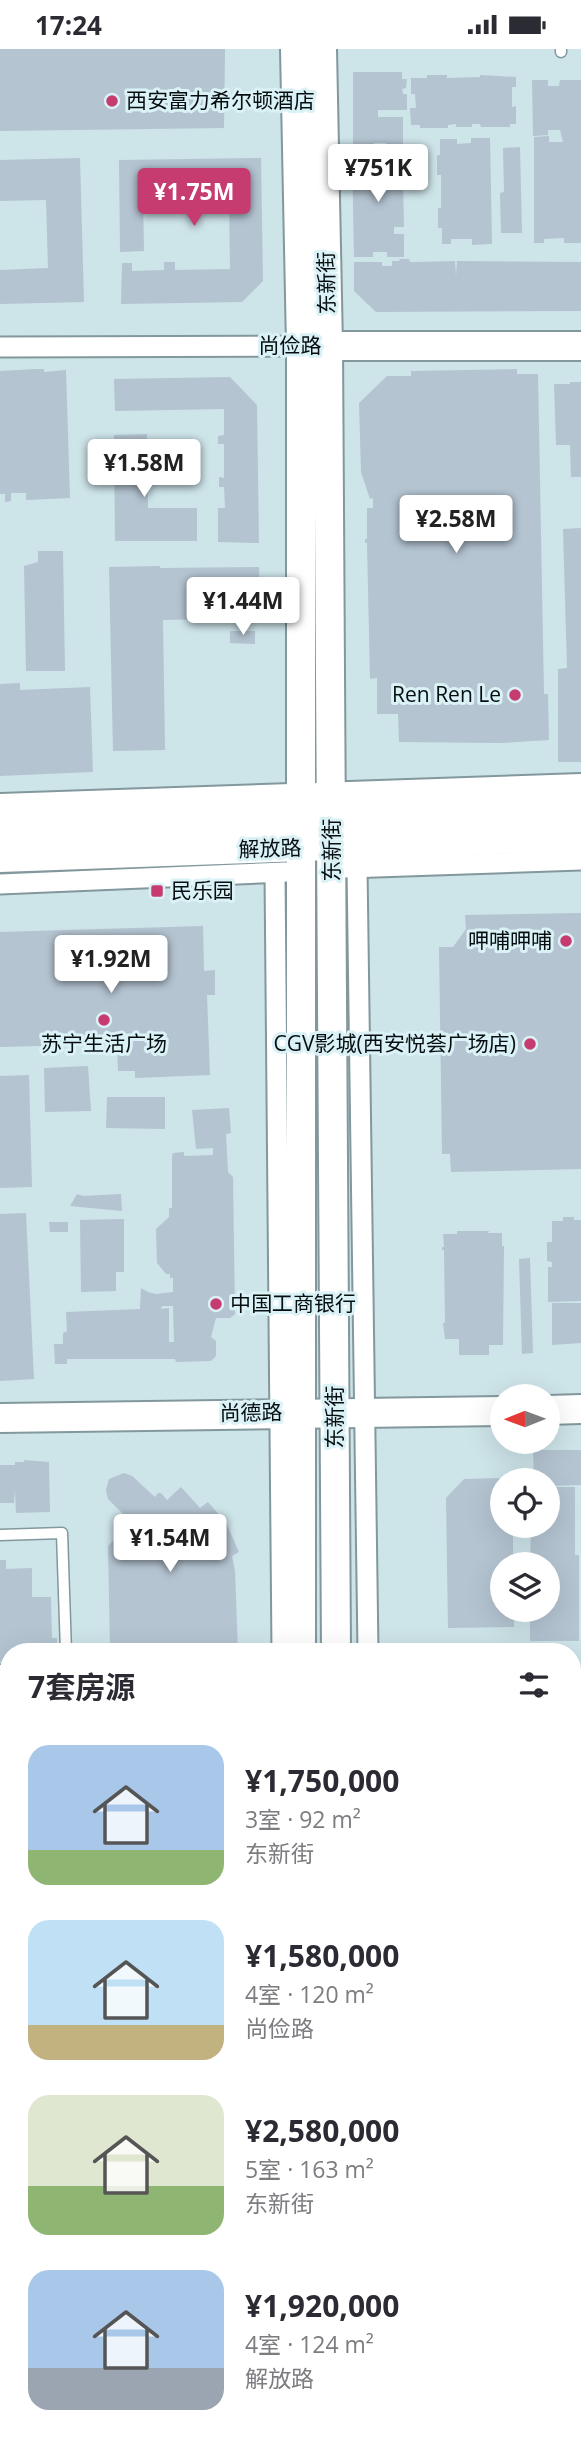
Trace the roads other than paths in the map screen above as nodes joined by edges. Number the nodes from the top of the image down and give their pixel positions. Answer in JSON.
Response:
{"nodes":[{"id":1,"x":295,"y":49,"type":"edge"},
{"id":2,"x":322,"y":49,"type":"edge"},
{"id":3,"x":315,"y":346,"type":"junction"},
{"id":4,"x":581,"y":346,"type":"edge"},
{"id":5,"x":0,"y":347,"type":"edge"},
{"id":6,"x":581,"y":788,"type":"edge"},
{"id":7,"x":0,"y":808,"type":"edge"},
{"id":8,"x":581,"y":813,"type":"edge"},
{"id":9,"x":0,"y":833,"type":"edge"},
{"id":10,"x":581,"y":837,"type":"edge"},
{"id":11,"x":337,"y":840,"type":"junction"},
{"id":12,"x":296,"y":842,"type":"junction"},
{"id":13,"x":0,"y":858,"type":"edge"},
{"id":14,"x":581,"y":860,"type":"edge"},
{"id":15,"x":0,"y":884,"type":"edge"},
{"id":16,"x":581,"y":1409,"type":"edge"},
{"id":17,"x":560,"y":1410,"type":"edge"},
{"id":18,"x":490,"y":1411,"type":"edge"},
{"id":19,"x":290,"y":1412,"type":"junction"},
{"id":20,"x":335,"y":1412,"type":"junction"},
{"id":21,"x":365,"y":1412,"type":"junction"},
{"id":22,"x":0,"y":1417,"type":"edge"},
{"id":23,"x":0,"y":1535,"type":"edge"},
{"id":24,"x":66,"y":1643,"type":"edge"},
{"id":25,"x":282,"y":1643,"type":"edge"},
{"id":26,"x":301,"y":1643,"type":"edge"},
{"id":27,"x":336,"y":1643,"type":"edge"},
{"id":28,"x":368,"y":1643,"type":"edge"}],
"edges":[{"from":1,"to":3,"type":"main road","name":"东新街"},
{"from":2,"to":3,"type":"main road","name":"东新街"},
{"from":3,"to":4,"type":"main road","name":"尚俭路"},
{"from":3,"to":5,"type":"street","name":"尚俭路"},
{"from":3,"to":11,"type":"main road","name":"东新街"},
{"from":3,"to":12,"type":"main road","name":"东新街"},
{"from":6,"to":11,"type":"main road"},
{"from":7,"to":12,"type":"main road"},
{"from":8,"to":11,"type":"main road","name":"解放路"},
{"from":9,"to":12,"type":"main road","name":"解放路"},
{"from":10,"to":11,"type":"main road","name":"解放路"},
{"from":11,"to":12,"type":"main road","name":"解放路"},
{"from":11,"to":12,"type":"main road"},
{"from":11,"to":14,"type":"street"},
{"from":11,"to":20,"type":"main road","name":"东新街"},
{"from":11,"to":21,"type":"street"},
{"from":12,"to":13,"type":"main road","name":"解放路"},
{"from":12,"to":15,"type":"street"},
{"from":12,"to":19,"type":"main road","name":"东新街"},
{"from":16,"to":17,"type":"main road"},
{"from":18,"to":21,"type":"main road","name":"尚德路"},
{"from":19,"to":20,"type":"main road","name":"尚德路"},
{"from":19,"to":22,"type":"main road","name":"尚德路"},
{"from":19,"to":25,"type":"street"},
{"from":19,"to":26,"type":"main road","name":"东新街"},
{"from":20,"to":21,"type":"main road","name":"尚德路"},
{"from":20,"to":27,"type":"main road","name":"东新街"},
{"from":21,"to":28,"type":"street"},
{"from":23,"to":24,"type":"lane"}]}
